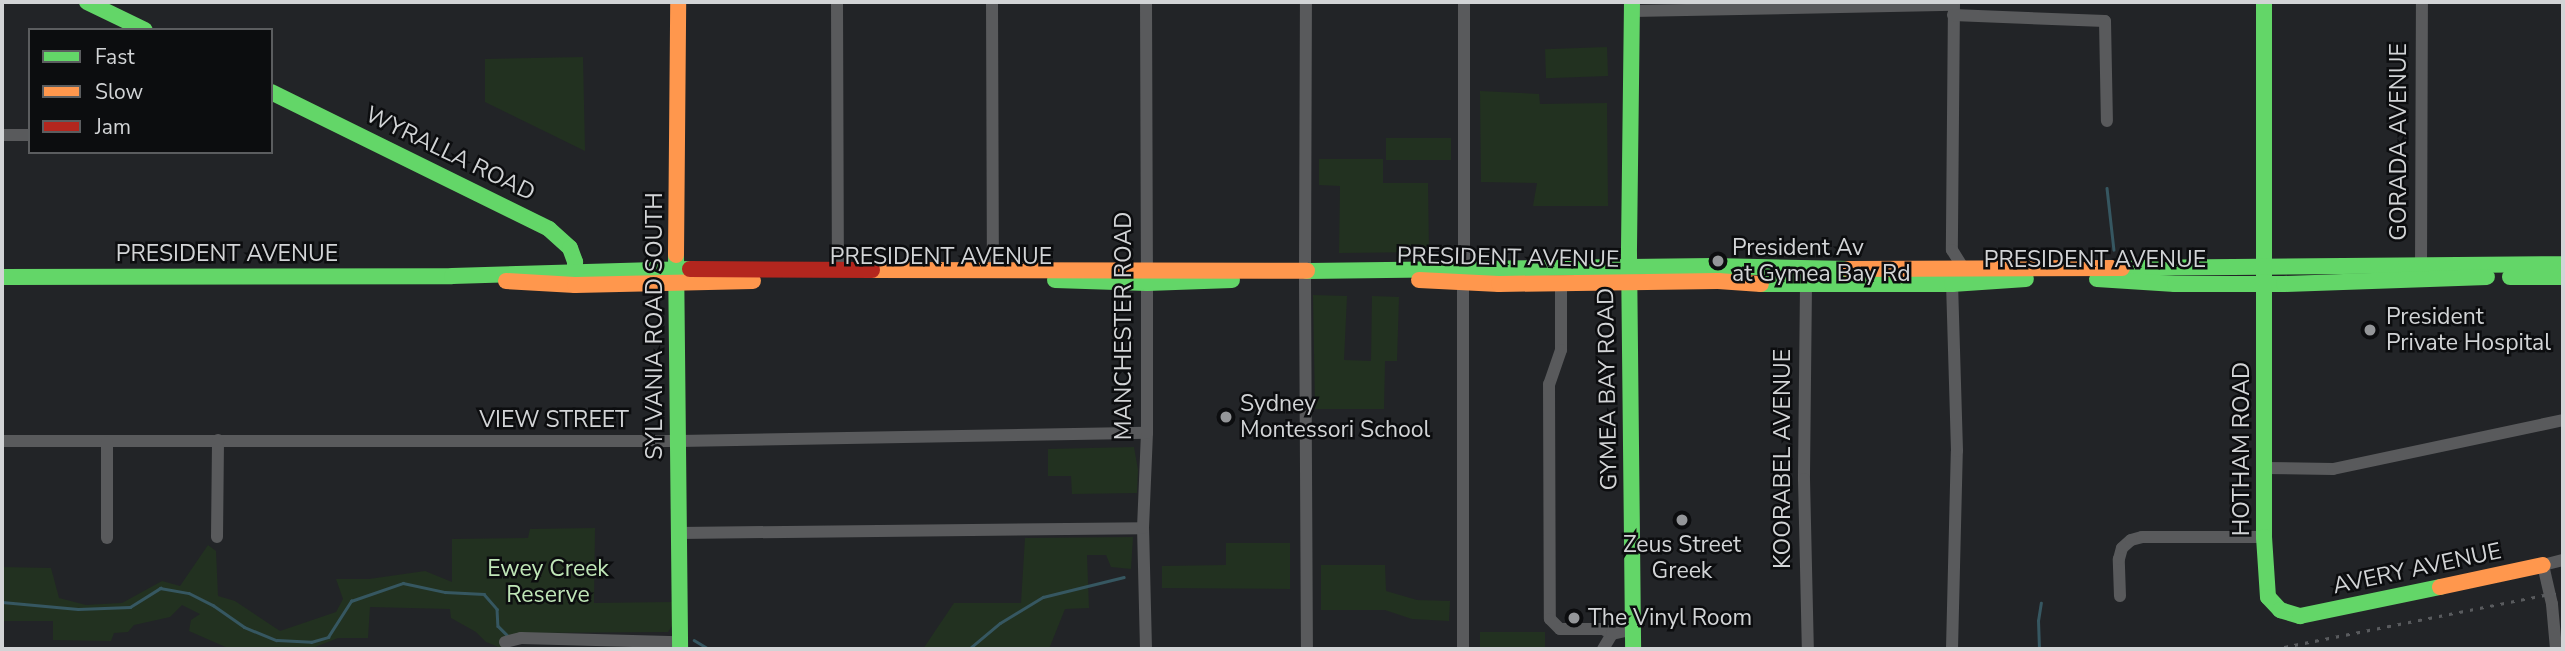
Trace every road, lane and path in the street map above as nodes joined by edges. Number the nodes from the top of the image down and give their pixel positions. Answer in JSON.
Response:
{"nodes":[{"id":1,"x":87,"y":2,"type":"edge"},
{"id":2,"x":678,"y":2,"type":"edge"},
{"id":3,"x":837,"y":2,"type":"edge"},
{"id":4,"x":992,"y":2,"type":"edge"},
{"id":5,"x":1146,"y":2,"type":"edge"},
{"id":6,"x":1306,"y":2,"type":"edge"},
{"id":7,"x":1464,"y":2,"type":"edge"},
{"id":8,"x":2264,"y":2,"type":"edge"},
{"id":9,"x":2422,"y":2,"type":"edge"},
{"id":10,"x":1632,"y":6,"type":"edge"},
{"id":11,"x":1954,"y":7,"type":"edge"},
{"id":12,"x":141,"y":28,"type":"edge"},
{"id":13,"x":273,"y":93,"type":"edge"},
{"id":14,"x":2107,"y":121,"type":"dead end"},
{"id":15,"x":2,"y":135,"type":"edge"},
{"id":16,"x":28,"y":135,"type":"edge"},
{"id":17,"x":1952,"y":250,"type":"junction"},
{"id":18,"x":2563,"y":264,"type":"edge"},
{"id":19,"x":1870,"y":268,"type":"junction"},
{"id":20,"x":1928,"y":269,"type":"junction"},
{"id":21,"x":1964,"y":269,"type":"junction"},
{"id":22,"x":838,"y":271,"type":"junction"},
{"id":23,"x":992,"y":271,"type":"junction"},
{"id":24,"x":1305,"y":275,"type":"junction"},
{"id":25,"x":1629,"y":275,"type":"junction"},
{"id":26,"x":2421,"y":275,"type":"junction"},
{"id":27,"x":1463,"y":276,"type":"junction"},
{"id":28,"x":1806,"y":276,"type":"junction"},
{"id":29,"x":2265,"y":276,"type":"junction"},
{"id":30,"x":2,"y":277,"type":"edge"},
{"id":31,"x":677,"y":277,"type":"junction"},
{"id":32,"x":1147,"y":277,"type":"junction"},
{"id":33,"x":2563,"y":277,"type":"edge"},
{"id":34,"x":575,"y":278,"type":"junction"},
{"id":35,"x":1561,"y":283,"type":"junction"},
{"id":36,"x":1952,"y":284,"type":"junction"},
{"id":37,"x":2563,"y":420,"type":"edge"},
{"id":38,"x":1147,"y":433,"type":"junction"},
{"id":39,"x":218,"y":440,"type":"junction"},
{"id":40,"x":2,"y":441,"type":"edge"},
{"id":41,"x":679,"y":441,"type":"junction"},
{"id":42,"x":107,"y":442,"type":"junction"},
{"id":43,"x":2264,"y":468,"type":"junction"},
{"id":44,"x":1143,"y":527,"type":"junction"},
{"id":45,"x":679,"y":533,"type":"junction"},
{"id":46,"x":217,"y":537,"type":"dead end"},
{"id":47,"x":2264,"y":537,"type":"junction"},
{"id":48,"x":107,"y":538,"type":"dead end"},
{"id":49,"x":2563,"y":560,"type":"edge"},
{"id":50,"x":2545,"y":571,"type":"junction"},
{"id":51,"x":2120,"y":596,"type":"dead end"},
{"id":52,"x":2280,"y":610,"type":"joint"},
{"id":53,"x":1633,"y":629,"type":"junction"},
{"id":54,"x":1612,"y":634,"type":"junction"},
{"id":55,"x":505,"y":642,"type":"dead end"},
{"id":56,"x":680,"y":645,"type":"edge"},
{"id":57,"x":1146,"y":649,"type":"edge"},
{"id":58,"x":1307,"y":649,"type":"edge"},
{"id":59,"x":1464,"y":649,"type":"edge"},
{"id":60,"x":1603,"y":649,"type":"edge"},
{"id":61,"x":1633,"y":649,"type":"edge"},
{"id":62,"x":1808,"y":649,"type":"edge"},
{"id":63,"x":1951,"y":649,"type":"edge"},
{"id":64,"x":2556,"y":649,"type":"edge"}],
"edges":[{"from":1,"to":12,"type":"main road"},
{"from":2,"to":31,"type":"main road","name":"SYLVANIA ROAD SOUTH"},
{"from":3,"to":22,"type":"street"},
{"from":4,"to":23,"type":"street"},
{"from":5,"to":32,"type":"street","name":"MANCHESTER ROAD"},
{"from":6,"to":24,"type":"street"},
{"from":7,"to":27,"type":"street"},
{"from":8,"to":29,"type":"main road","name":"HOTHAM ROAD"},
{"from":9,"to":26,"type":"street","name":"GORADA AVENUE"},
{"from":10,"to":11,"type":"street"},
{"from":10,"to":25,"type":"main road","name":"GYMEA BAY ROAD"},
{"from":11,"to":14,"type":"street"},
{"from":11,"to":17,"type":"street"},
{"from":13,"to":34,"type":"main road","name":"WYRALLA ROAD"},
{"from":15,"to":16,"type":"street"},
{"from":17,"to":20,"type":"street"},
{"from":17,"to":21,"type":"street"},
{"from":18,"to":26,"type":"main road","name":"PRESIDENT AVENUE"},
{"from":19,"to":20,"type":"main road","name":"PRESIDENT AVENUE"},
{"from":19,"to":28,"type":"main road","name":"PRESIDENT AVENUE"},
{"from":19,"to":36,"type":"main road"},
{"from":20,"to":21,"type":"main road","name":"PRESIDENT AVENUE"},
{"from":21,"to":29,"type":"main road","name":"PRESIDENT AVENUE"},
{"from":22,"to":23,"type":"main road","name":"PRESIDENT AVENUE"},
{"from":22,"to":31,"type":"main road","name":"PRESIDENT AVENUE"},
{"from":23,"to":32,"type":"main road","name":"PRESIDENT AVENUE"},
{"from":24,"to":27,"type":"main road","name":"PRESIDENT AVENUE"},
{"from":24,"to":32,"type":"main road","name":"PRESIDENT AVENUE"},
{"from":24,"to":58,"type":"street"},
{"from":25,"to":27,"type":"main road","name":"PRESIDENT AVENUE"},
{"from":25,"to":28,"type":"main road","name":"PRESIDENT AVENUE"},
{"from":25,"to":35,"type":"main road","name":"PRESIDENT AVENUE"},
{"from":25,"to":53,"type":"main road","name":"GYMEA BAY ROAD"},
{"from":26,"to":29,"type":"main road","name":"PRESIDENT AVENUE"},
{"from":26,"to":33,"type":"main road","name":"PRESIDENT AVENUE"},
{"from":27,"to":35,"type":"main road","name":"PRESIDENT AVENUE"},
{"from":27,"to":59,"type":"street"},
{"from":28,"to":36,"type":"main road","name":"PRESIDENT AVENUE"},
{"from":28,"to":62,"type":"street","name":"KOORABEL AVENUE"},
{"from":29,"to":36,"type":"main road","name":"PRESIDENT AVENUE"},
{"from":29,"to":43,"type":"main road","name":"HOTHAM ROAD"},
{"from":30,"to":34,"type":"main road","name":"PRESIDENT AVENUE"},
{"from":31,"to":32,"type":"main road","name":"PRESIDENT AVENUE"},
{"from":31,"to":34,"type":"main road","name":"PRESIDENT AVENUE"},
{"from":31,"to":41,"type":"main road","name":"SYLVANIA ROAD SOUTH"},
{"from":32,"to":38,"type":"street","name":"MANCHESTER ROAD"},
{"from":35,"to":54,"type":"street"},
{"from":36,"to":63,"type":"street"},
{"from":37,"to":43,"type":"street"},
{"from":38,"to":41,"type":"street","name":"VIEW STREET"},
{"from":38,"to":44,"type":"street","name":"MANCHESTER ROAD"},
{"from":39,"to":41,"type":"street","name":"VIEW STREET"},
{"from":39,"to":42,"type":"street","name":"VIEW STREET"},
{"from":39,"to":46,"type":"street"},
{"from":40,"to":42,"type":"street","name":"VIEW STREET"},
{"from":41,"to":45,"type":"main road","name":"SYLVANIA ROAD SOUTH"},
{"from":42,"to":48,"type":"street"},
{"from":43,"to":47,"type":"main road","name":"HOTHAM ROAD"},
{"from":44,"to":45,"type":"street"},
{"from":44,"to":57,"type":"street","name":"MANCHESTER ROAD"},
{"from":45,"to":56,"type":"main road","name":"SYLVANIA ROAD SOUTH"},
{"from":47,"to":51,"type":"street"},
{"from":47,"to":52,"type":"main road","name":"HOTHAM ROAD"},
{"from":49,"to":50,"type":"street","name":"AVERY AVENUE"},
{"from":50,"to":52,"type":"main road","name":"AVERY AVENUE"},
{"from":50,"to":64,"type":"street"},
{"from":53,"to":54,"type":"street"},
{"from":53,"to":61,"type":"main road","name":"GYMEA BAY ROAD"},
{"from":54,"to":60,"type":"street"},
{"from":55,"to":56,"type":"street"}]}
